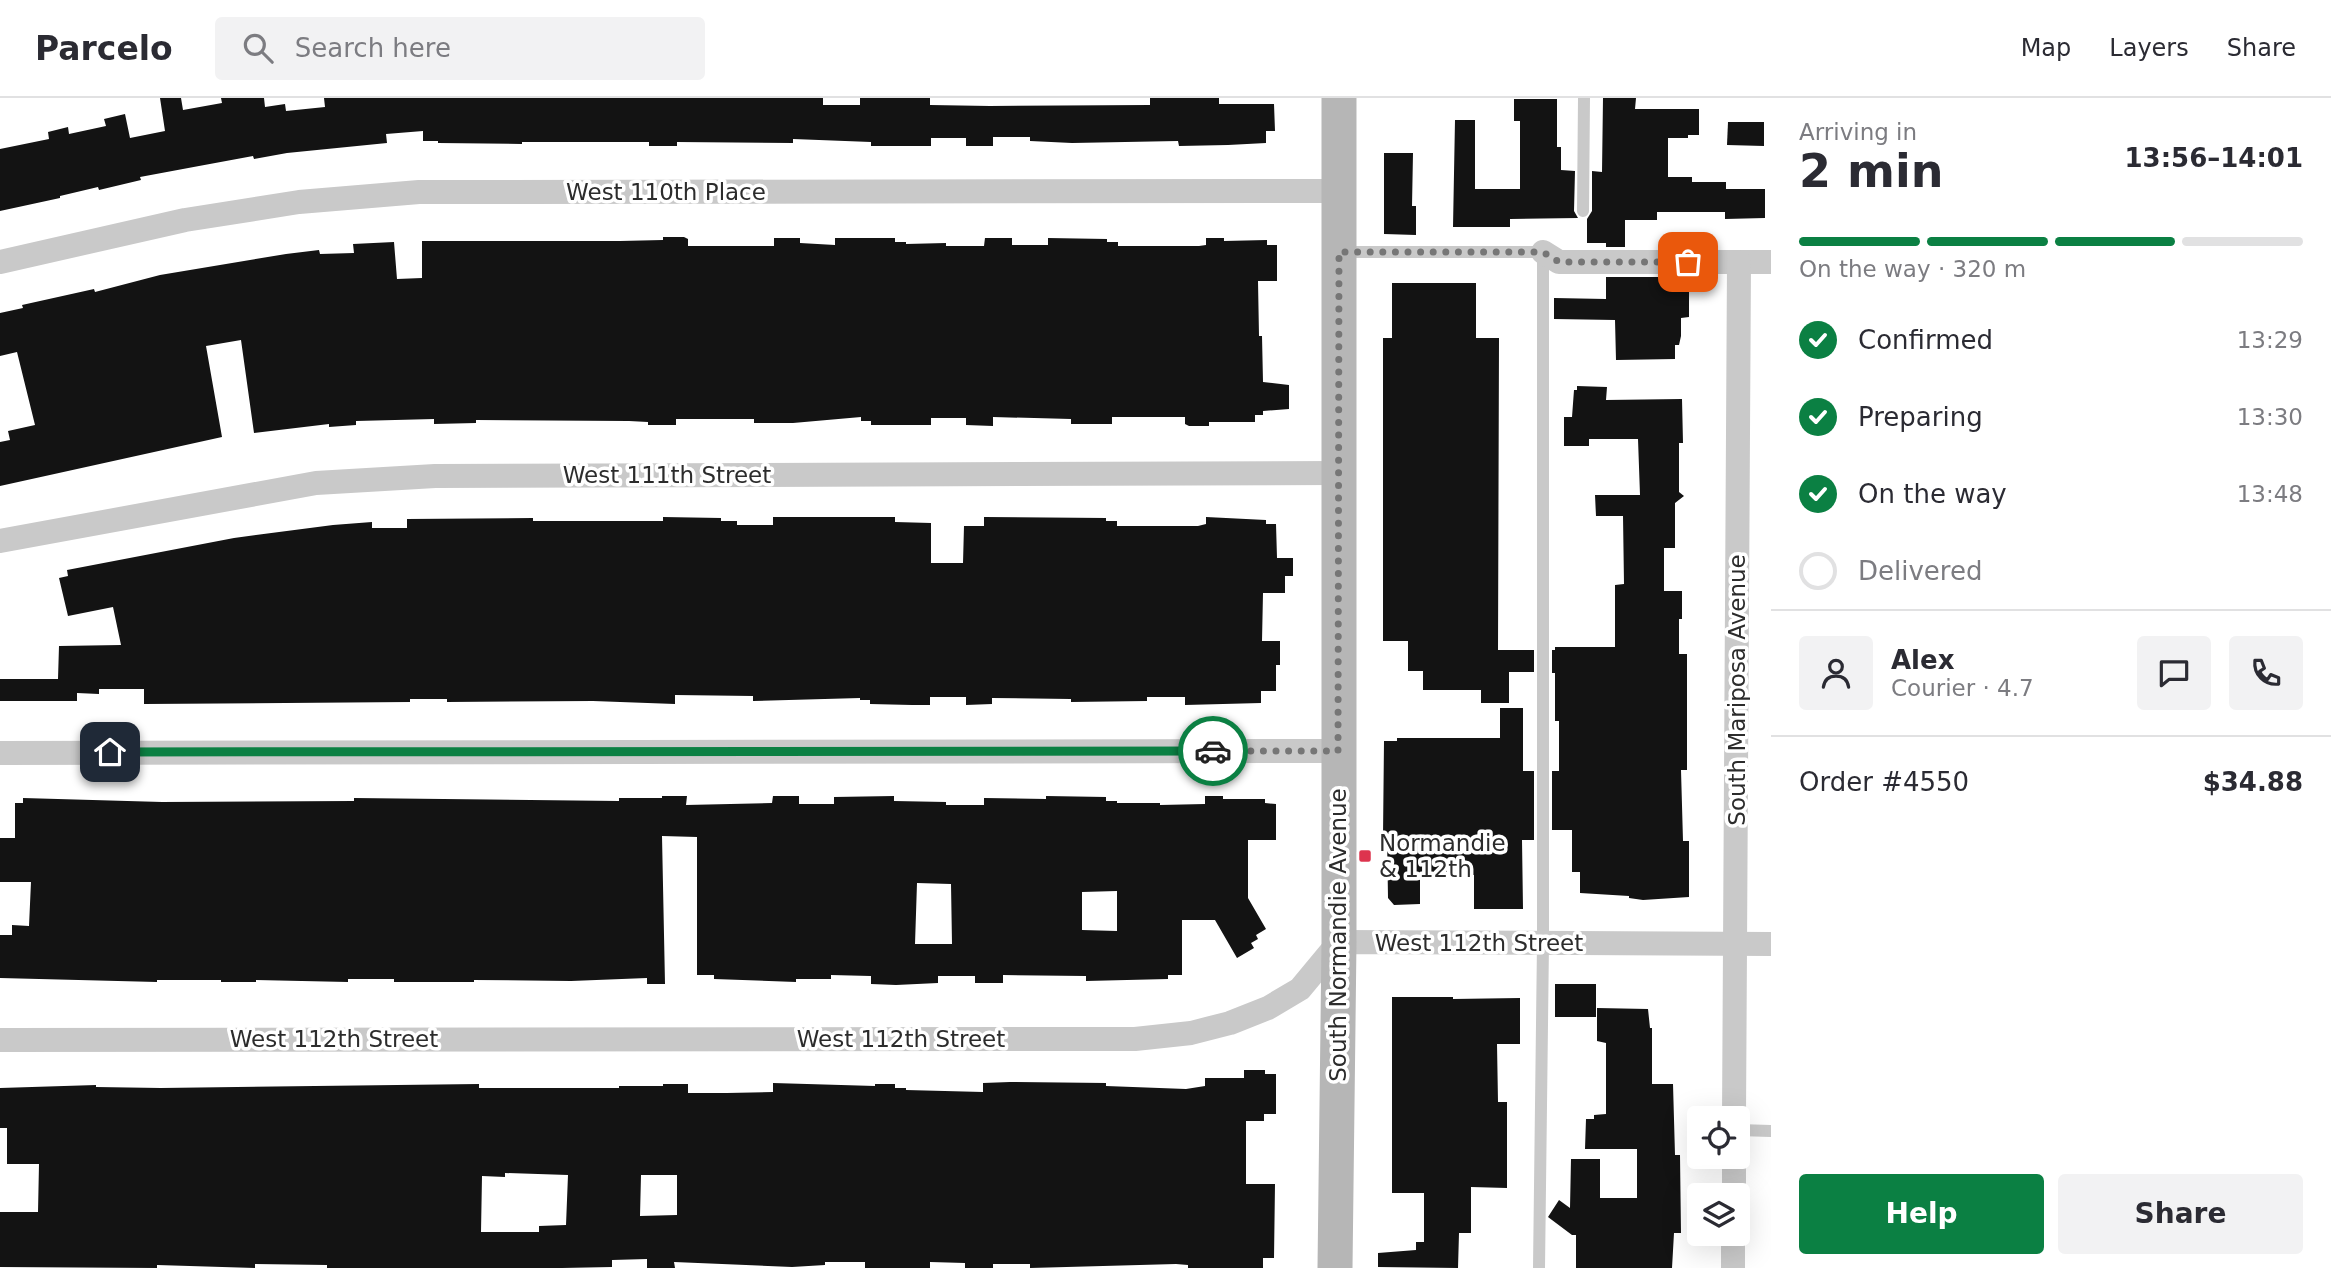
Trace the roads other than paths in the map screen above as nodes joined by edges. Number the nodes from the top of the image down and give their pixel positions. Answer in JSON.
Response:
{"nodes":[{"id":1,"x":1339,"y":98,"type":"edge"},
{"id":2,"x":1584,"y":98,"type":"edge"},
{"id":3,"x":1339,"y":191,"type":"junction"},
{"id":4,"x":1583,"y":211,"type":"dead end"},
{"id":5,"x":1339,"y":252,"type":"junction"},
{"id":6,"x":1543,"y":252,"type":"junction"},
{"id":7,"x":0,"y":262,"type":"edge"},
{"id":8,"x":1739,"y":262,"type":"junction"},
{"id":9,"x":1771,"y":262,"type":"edge"},
{"id":10,"x":1340,"y":473,"type":"junction"},
{"id":11,"x":0,"y":541,"type":"edge"},
{"id":12,"x":1338,"y":751,"type":"junction"},
{"id":13,"x":0,"y":752,"type":"edge"},
{"id":14,"x":1339,"y":942,"type":"junction"},
{"id":15,"x":1544,"y":943,"type":"junction"},
{"id":16,"x":1736,"y":944,"type":"junction"},
{"id":17,"x":1771,"y":944,"type":"edge"},
{"id":18,"x":0,"y":1040,"type":"edge"},
{"id":19,"x":1734,"y":1106,"type":"edge"},
{"id":20,"x":1750,"y":1130,"type":"edge"},
{"id":21,"x":1771,"y":1131,"type":"edge"},
{"id":22,"x":1733,"y":1246,"type":"edge"},
{"id":23,"x":1335,"y":1268,"type":"edge"},
{"id":24,"x":1539,"y":1268,"type":"edge"},
{"id":25,"x":1733,"y":1268,"type":"edge"}],
"edges":[{"from":1,"to":3,"type":"main road","name":"South Normandie Avenue"},
{"from":2,"to":4,"type":"lane"},
{"from":3,"to":5,"type":"main road","name":"South Normandie Avenue"},
{"from":3,"to":7,"type":"street","name":"West 110th Place"},
{"from":5,"to":6,"type":"lane"},
{"from":5,"to":10,"type":"main road","name":"South Normandie Avenue"},
{"from":6,"to":8,"type":"street"},
{"from":6,"to":15,"type":"lane"},
{"from":8,"to":9,"type":"street"},
{"from":8,"to":16,"type":"street","name":"South Mariposa Avenue"},
{"from":10,"to":11,"type":"street","name":"West 111th Street"},
{"from":10,"to":12,"type":"main road","name":"South Normandie Avenue"},
{"from":12,"to":13,"type":"street"},
{"from":12,"to":14,"type":"main road","name":"South Normandie Avenue"},
{"from":14,"to":15,"type":"street","name":"West 112th Street"},
{"from":14,"to":18,"type":"street","name":"West 112th Street"},
{"from":14,"to":23,"type":"main road","name":"South Normandie Avenue"},
{"from":15,"to":16,"type":"street","name":"West 112th Street"},
{"from":15,"to":24,"type":"lane"},
{"from":16,"to":17,"type":"street","name":"West 112th Street"},
{"from":16,"to":19,"type":"street","name":"South Mariposa Avenue"},
{"from":20,"to":21,"type":"lane"},
{"from":22,"to":25,"type":"street"}]}
